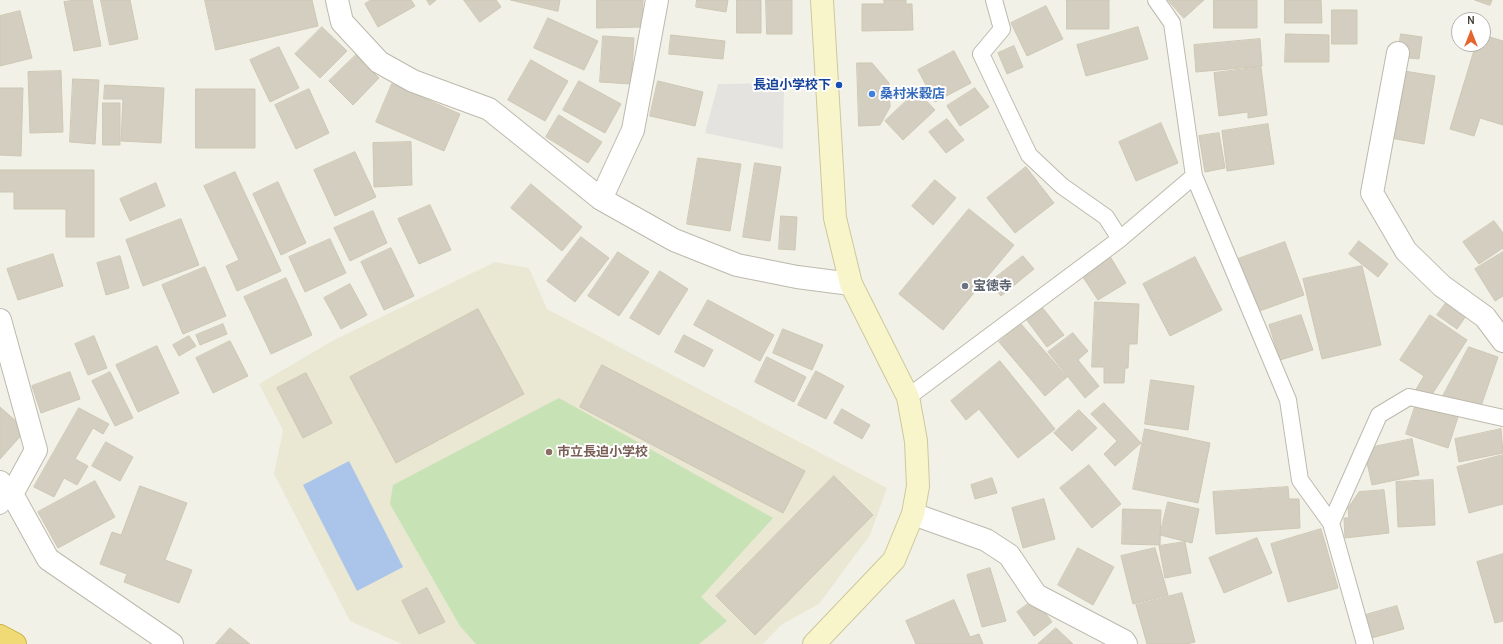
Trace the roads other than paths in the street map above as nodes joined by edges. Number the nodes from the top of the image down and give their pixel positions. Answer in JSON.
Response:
{"nodes":[{"id":1,"x":337,"y":0,"type":"edge"},
{"id":2,"x":657,"y":0,"type":"edge"},
{"id":3,"x":822,"y":0,"type":"edge"},
{"id":4,"x":994,"y":0,"type":"edge"},
{"id":5,"x":1156,"y":0,"type":"edge"},
{"id":6,"x":1398,"y":53,"type":"dead end"},
{"id":7,"x":1194,"y":176,"type":"junction"},
{"id":8,"x":601,"y":199,"type":"junction"},
{"id":9,"x":1120,"y":238,"type":"junction"},
{"id":10,"x":851,"y":284,"type":"junction"},
{"id":11,"x":0,"y":320,"type":"edge"},
{"id":12,"x":1503,"y":341,"type":"edge"},
{"id":13,"x":908,"y":397,"type":"junction"},
{"id":14,"x":1503,"y":418,"type":"edge"},
{"id":15,"x":4,"y":494,"type":"edge"},
{"id":16,"x":913,"y":514,"type":"junction"},
{"id":17,"x":1331,"y":523,"type":"junction"},
{"id":18,"x":0,"y":636,"type":"edge"},
{"id":19,"x":15,"y":644,"type":"edge"},
{"id":20,"x":172,"y":644,"type":"edge"},
{"id":21,"x":814,"y":644,"type":"edge"},
{"id":22,"x":1126,"y":644,"type":"edge"},
{"id":23,"x":1365,"y":644,"type":"edge"}],
"edges":[{"from":1,"to":8,"type":"street"},
{"from":2,"to":8,"type":"street"},
{"from":3,"to":10,"type":"street"},
{"from":4,"to":9,"type":"lane"},
{"from":5,"to":7,"type":"lane"},
{"from":6,"to":12,"type":"street"},
{"from":7,"to":9,"type":"lane"},
{"from":7,"to":17,"type":"lane"},
{"from":8,"to":10,"type":"street"},
{"from":9,"to":13,"type":"lane"},
{"from":10,"to":13,"type":"street"},
{"from":11,"to":15,"type":"street"},
{"from":13,"to":16,"type":"street"},
{"from":14,"to":17,"type":"lane"},
{"from":15,"to":20,"type":"street"},
{"from":16,"to":21,"type":"street"},
{"from":16,"to":22,"type":"street"},
{"from":17,"to":23,"type":"lane"},
{"from":18,"to":19,"type":"highway"}]}
